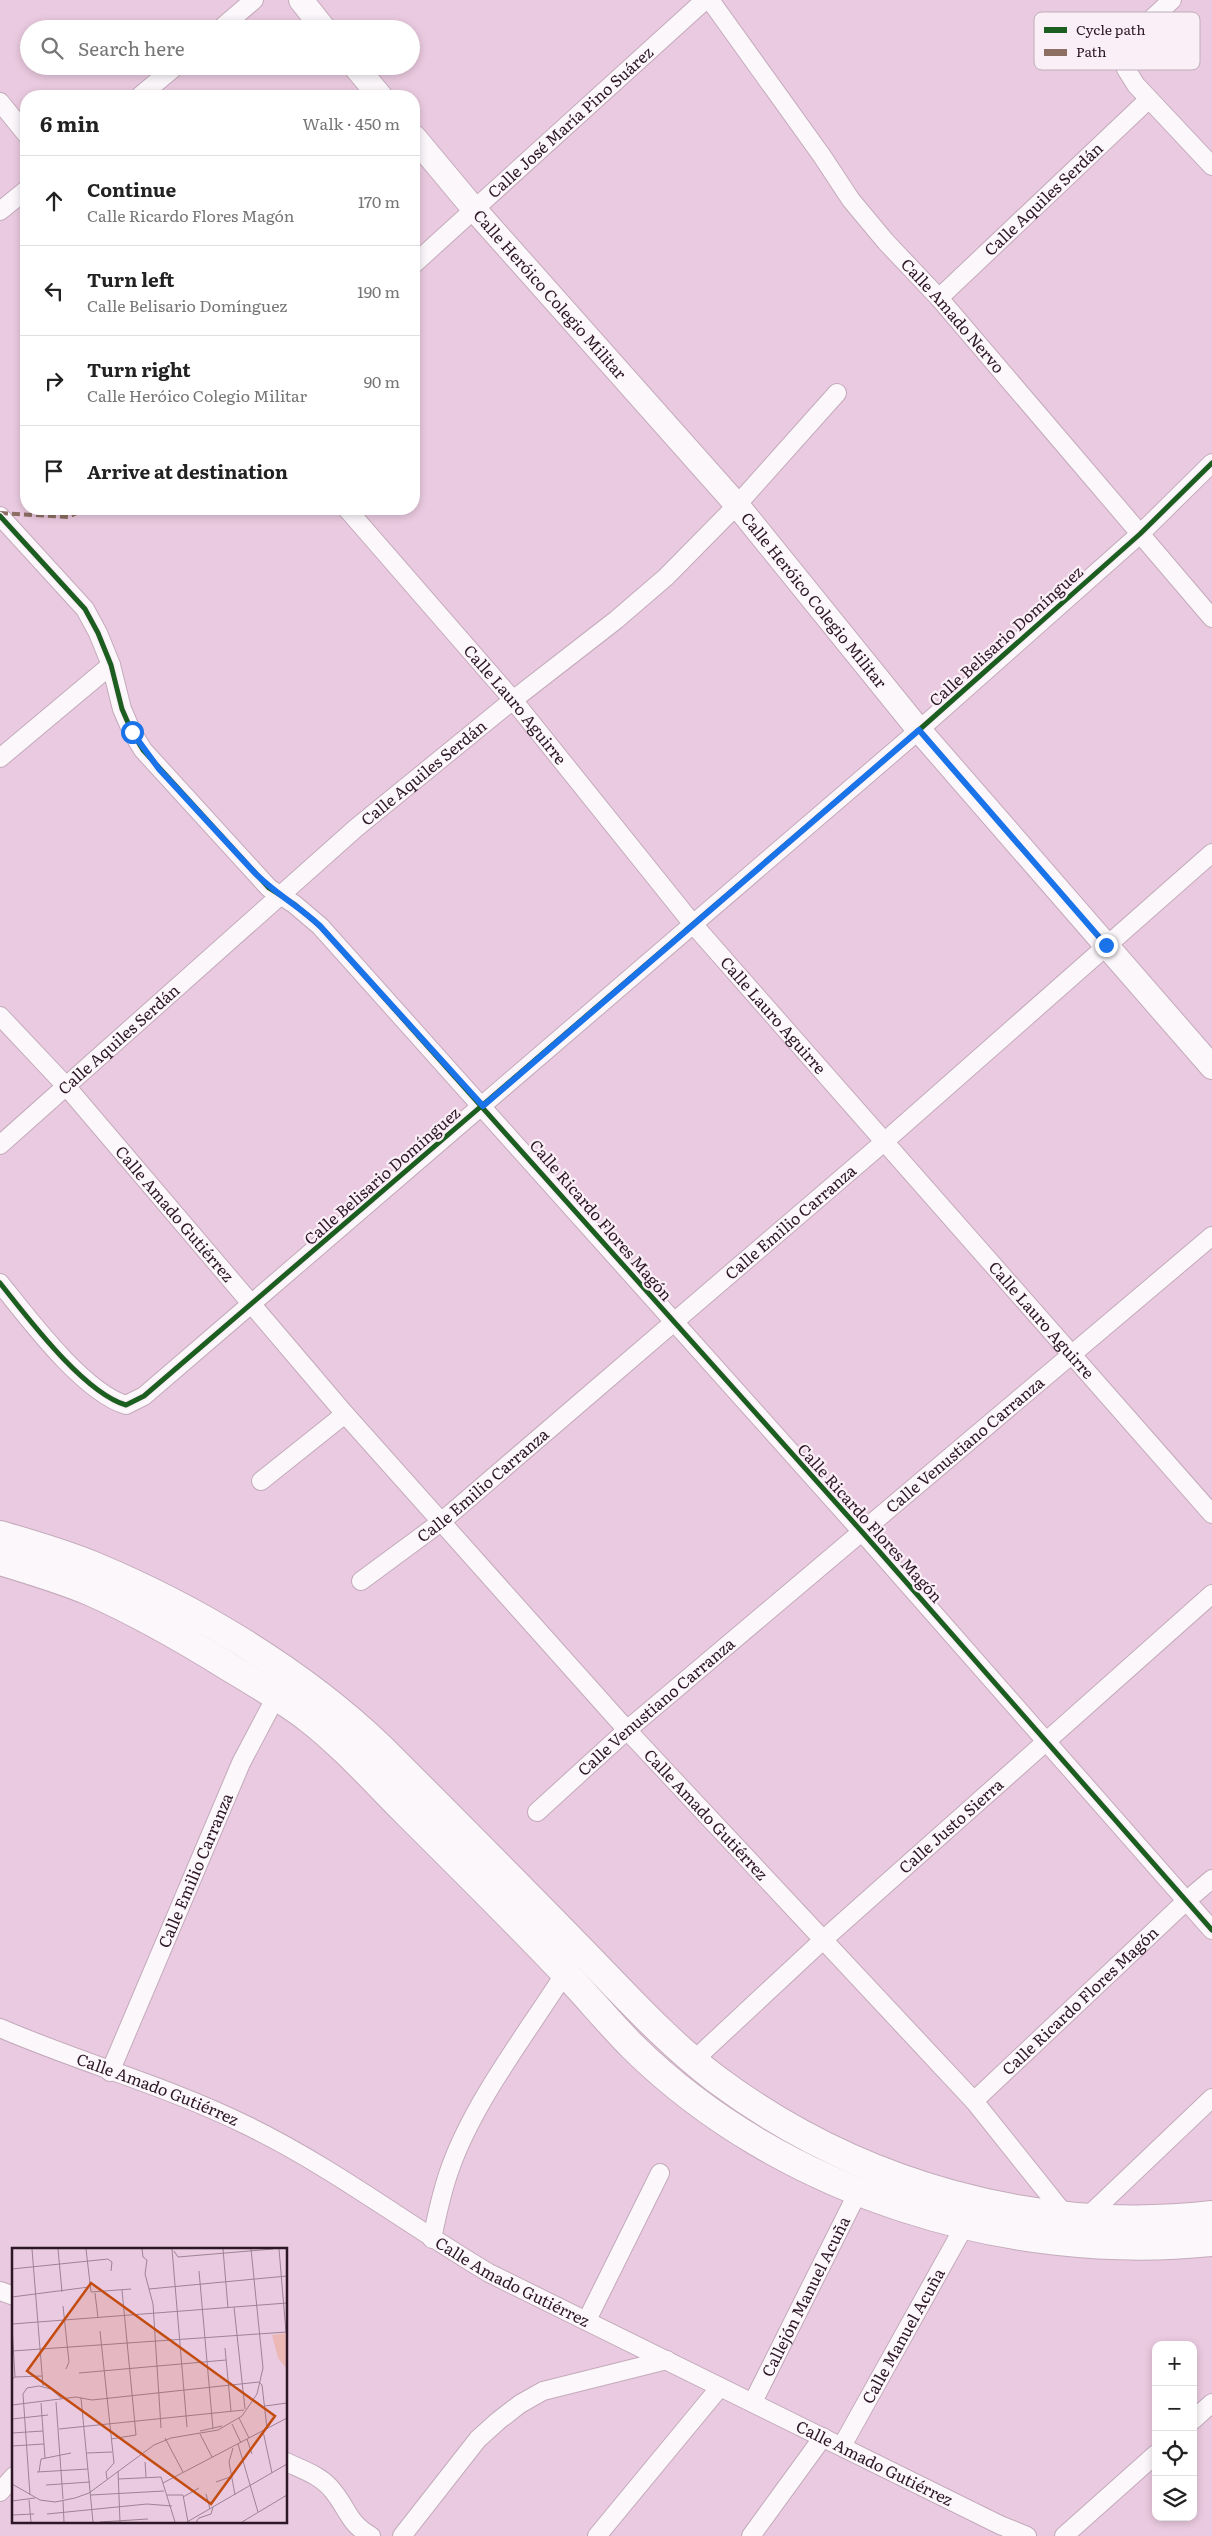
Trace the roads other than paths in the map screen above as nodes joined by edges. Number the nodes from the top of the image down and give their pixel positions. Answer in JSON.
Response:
{"nodes":[{"id":1,"x":254,"y":0,"type":"edge"},
{"id":2,"x":301,"y":0,"type":"edge"},
{"id":3,"x":705,"y":0,"type":"edge"},
{"id":4,"x":710,"y":0,"type":"edge"},
{"id":5,"x":231,"y":20,"type":"edge"},
{"id":6,"x":317,"y":20,"type":"edge"},
{"id":7,"x":1127,"y":70,"type":"edge"},
{"id":8,"x":165,"y":75,"type":"edge"},
{"id":9,"x":363,"y":75,"type":"edge"},
{"id":10,"x":147,"y":90,"type":"edge"},
{"id":11,"x":375,"y":90,"type":"edge"},
{"id":12,"x":1149,"y":99,"type":"junction"},
{"id":13,"x":0,"y":102,"type":"edge"},
{"id":14,"x":20,"y":127,"type":"edge"},
{"id":15,"x":420,"y":144,"type":"edge"},
{"id":16,"x":1212,"y":166,"type":"edge"},
{"id":17,"x":20,"y":195,"type":"edge"},
{"id":18,"x":474,"y":209,"type":"junction"},
{"id":19,"x":0,"y":211,"type":"edge"},
{"id":20,"x":420,"y":258,"type":"edge"},
{"id":21,"x":939,"y":298,"type":"junction"},
{"id":22,"x":837,"y":394,"type":"dead end"},
{"id":23,"x":1212,"y":463,"type":"edge"},
{"id":24,"x":737,"y":505,"type":"junction"},
{"id":25,"x":351,"y":515,"type":"edge"},
{"id":26,"x":0,"y":516,"type":"edge"},
{"id":27,"x":1140,"y":534,"type":"junction"},
{"id":28,"x":1212,"y":618,"type":"edge"},
{"id":29,"x":111,"y":665,"type":"junction"},
{"id":30,"x":513,"y":700,"type":"junction"},
{"id":31,"x":919,"y":730,"type":"junction"},
{"id":32,"x":0,"y":758,"type":"edge"},
{"id":33,"x":1212,"y":853,"type":"edge"},
{"id":34,"x":280,"y":895,"type":"junction"},
{"id":35,"x":692,"y":923,"type":"junction"},
{"id":36,"x":1106,"y":945,"type":"junction"},
{"id":37,"x":0,"y":1016,"type":"edge"},
{"id":38,"x":1212,"y":1067,"type":"edge"},
{"id":39,"x":66,"y":1086,"type":"junction"},
{"id":40,"x":483,"y":1106,"type":"junction"},
{"id":41,"x":884,"y":1142,"type":"junction"},
{"id":42,"x":0,"y":1145,"type":"edge"},
{"id":43,"x":1212,"y":1236,"type":"edge"},
{"id":44,"x":0,"y":1283,"type":"edge"},
{"id":45,"x":252,"y":1305,"type":"junction"},
{"id":46,"x":674,"y":1322,"type":"junction"},
{"id":47,"x":1071,"y":1353,"type":"junction"},
{"id":48,"x":345,"y":1414,"type":"junction"},
{"id":49,"x":261,"y":1481,"type":"dead end"},
{"id":50,"x":1212,"y":1514,"type":"edge"},
{"id":51,"x":441,"y":1522,"type":"junction"},
{"id":52,"x":863,"y":1533,"type":"junction"},
{"id":53,"x":0,"y":1535,"type":"edge"},
{"id":54,"x":0,"y":1561,"type":"edge"},
{"id":55,"x":361,"y":1581,"type":"dead end"},
{"id":56,"x":1212,"y":1594,"type":"edge"},
{"id":57,"x":288,"y":1688,"type":"junction"},
{"id":58,"x":627,"y":1730,"type":"junction"},
{"id":59,"x":1046,"y":1742,"type":"junction"},
{"id":60,"x":537,"y":1812,"type":"dead end"},
{"id":61,"x":1212,"y":1879,"type":"edge"},
{"id":62,"x":1186,"y":1900,"type":"junction"},
{"id":63,"x":1212,"y":1930,"type":"edge"},
{"id":64,"x":824,"y":1940,"type":"junction"},
{"id":65,"x":565,"y":1973,"type":"junction"},
{"id":66,"x":0,"y":2028,"type":"edge"},
{"id":67,"x":693,"y":2061,"type":"junction"},
{"id":68,"x":110,"y":2072,"type":"junction"},
{"id":69,"x":1212,"y":2098,"type":"edge"},
{"id":70,"x":974,"y":2101,"type":"junction"},
{"id":71,"x":660,"y":2174,"type":"dead end"},
{"id":72,"x":858,"y":2192,"type":"junction"},
{"id":73,"x":1212,"y":2215,"type":"edge"},
{"id":74,"x":1076,"y":2216,"type":"junction"},
{"id":75,"x":964,"y":2225,"type":"junction"},
{"id":76,"x":432,"y":2239,"type":"junction"},
{"id":77,"x":1212,"y":2242,"type":"edge"},
{"id":78,"x":0,"y":2290,"type":"edge"},
{"id":79,"x":12,"y":2295,"type":"edge"},
{"id":80,"x":587,"y":2320,"type":"junction"},
{"id":81,"x":667,"y":2360,"type":"junction"},
{"id":82,"x":720,"y":2387,"type":"junction"},
{"id":83,"x":753,"y":2402,"type":"junction"},
{"id":84,"x":1212,"y":2403,"type":"edge"},
{"id":85,"x":1197,"y":2416,"type":"edge"},
{"id":86,"x":823,"y":2437,"type":"junction"},
{"id":87,"x":842,"y":2446,"type":"junction"},
{"id":88,"x":1152,"y":2458,"type":"edge"},
{"id":89,"x":288,"y":2463,"type":"edge"},
{"id":90,"x":12,"y":2478,"type":"edge"},
{"id":91,"x":0,"y":2492,"type":"edge"},
{"id":92,"x":994,"y":2530,"type":"edge"},
{"id":93,"x":371,"y":2536,"type":"edge"},
{"id":94,"x":402,"y":2536,"type":"edge"},
{"id":95,"x":597,"y":2536,"type":"edge"},
{"id":96,"x":751,"y":2536,"type":"edge"},
{"id":97,"x":1027,"y":2536,"type":"edge"},
{"id":98,"x":1064,"y":2536,"type":"edge"}],
"edges":[{"from":1,"to":5,"type":"street"},
{"from":2,"to":6,"type":"main road"},
{"from":3,"to":18,"type":"street","name":"Calle José María Pino Suárez"},
{"from":4,"to":21,"type":"street","name":"Calle Amado Nervo"},
{"from":7,"to":12,"type":"street"},
{"from":8,"to":10,"type":"street"},
{"from":9,"to":11,"type":"main road"},
{"from":12,"to":16,"type":"street"},
{"from":12,"to":21,"type":"street","name":"Calle Aquiles Serdán"},
{"from":13,"to":14,"type":"street"},
{"from":15,"to":18,"type":"main road","name":"Calle Heróico Colegio Militar"},
{"from":17,"to":19,"type":"street"},
{"from":18,"to":20,"type":"street","name":"Calle José María Pino Suárez"},
{"from":18,"to":24,"type":"main road","name":"Calle Heróico Colegio Militar"},
{"from":21,"to":27,"type":"street","name":"Calle Amado Nervo"},
{"from":22,"to":24,"type":"street","name":"Calle Aquiles Serdán"},
{"from":23,"to":27,"type":"street","name":"Calle Belisario Domínguez"},
{"from":24,"to":30,"type":"street","name":"Calle Aquiles Serdán"},
{"from":24,"to":31,"type":"main road","name":"Calle Heróico Colegio Militar"},
{"from":25,"to":30,"type":"street","name":"Calle Lauro Aguirre"},
{"from":26,"to":29,"type":"street","name":"Calle Ricardo Flores Magón"},
{"from":27,"to":28,"type":"street","name":"Calle Amado Nervo"},
{"from":27,"to":31,"type":"street","name":"Calle Belisario Domínguez"},
{"from":29,"to":32,"type":"street"},
{"from":29,"to":34,"type":"street","name":"Calle Ricardo Flores Magón"},
{"from":30,"to":34,"type":"street","name":"Calle Aquiles Serdán"},
{"from":30,"to":35,"type":"street","name":"Calle Lauro Aguirre"},
{"from":31,"to":35,"type":"street","name":"Calle Belisario Domínguez"},
{"from":31,"to":36,"type":"main road","name":"Calle Heróico Colegio Militar"},
{"from":33,"to":36,"type":"street","name":"Calle Emilio Carranza"},
{"from":34,"to":39,"type":"street","name":"Calle Aquiles Serdán"},
{"from":34,"to":40,"type":"street","name":"Calle Ricardo Flores Magón"},
{"from":35,"to":40,"type":"street","name":"Calle Belisario Domínguez"},
{"from":35,"to":41,"type":"street","name":"Calle Lauro Aguirre"},
{"from":36,"to":38,"type":"main road","name":"Calle Heróico Colegio Militar"},
{"from":36,"to":41,"type":"street","name":"Calle Emilio Carranza"},
{"from":37,"to":39,"type":"street","name":"Calle Amado Gutiérrez"},
{"from":39,"to":42,"type":"street","name":"Calle Aquiles Serdán"},
{"from":39,"to":45,"type":"street","name":"Calle Amado Gutiérrez"},
{"from":40,"to":45,"type":"street","name":"Calle Belisario Domínguez"},
{"from":40,"to":46,"type":"street","name":"Calle Ricardo Flores Magón"},
{"from":41,"to":46,"type":"street","name":"Calle Emilio Carranza"},
{"from":41,"to":47,"type":"street","name":"Calle Lauro Aguirre"},
{"from":43,"to":47,"type":"street","name":"Calle Venustiano Carranza"},
{"from":44,"to":45,"type":"street","name":"Calle Belisario Domínguez"},
{"from":45,"to":48,"type":"street","name":"Calle Amado Gutiérrez"},
{"from":46,"to":51,"type":"street","name":"Calle Emilio Carranza"},
{"from":46,"to":52,"type":"street","name":"Calle Ricardo Flores Magón"},
{"from":47,"to":50,"type":"street","name":"Calle Lauro Aguirre"},
{"from":47,"to":52,"type":"street","name":"Calle Venustiano Carranza"},
{"from":48,"to":49,"type":"street"},
{"from":48,"to":51,"type":"street","name":"Calle Amado Gutiérrez"},
{"from":51,"to":55,"type":"street","name":"Calle Emilio Carranza"},
{"from":51,"to":58,"type":"street","name":"Calle Amado Gutiérrez"},
{"from":52,"to":58,"type":"street","name":"Calle Venustiano Carranza"},
{"from":52,"to":59,"type":"street","name":"Calle Ricardo Flores Magón"},
{"from":53,"to":57,"type":"main road"},
{"from":54,"to":57,"type":"main road"},
{"from":56,"to":59,"type":"street","name":"Calle Justo Sierra"},
{"from":57,"to":65,"type":"main road"},
{"from":57,"to":67,"type":"main road"},
{"from":57,"to":68,"type":"street","name":"Calle Emilio Carranza"},
{"from":58,"to":60,"type":"street","name":"Calle Venustiano Carranza"},
{"from":58,"to":64,"type":"street","name":"Calle Amado Gutiérrez"},
{"from":59,"to":62,"type":"street","name":"Calle Ricardo Flores Magón"},
{"from":59,"to":64,"type":"street","name":"Calle Justo Sierra"},
{"from":61,"to":62,"type":"street","name":"Calle Ricardo Flores Magón"},
{"from":62,"to":63,"type":"street","name":"Calle Ricardo Flores Magón"},
{"from":62,"to":70,"type":"street","name":"Calle Ricardo Flores Magón"},
{"from":64,"to":67,"type":"street","name":"Calle Justo Sierra"},
{"from":64,"to":70,"type":"street","name":"Calle Amado Gutiérrez"},
{"from":65,"to":72,"type":"main road"},
{"from":65,"to":76,"type":"street"},
{"from":66,"to":68,"type":"street","name":"Calle Amado Gutiérrez"},
{"from":67,"to":74,"type":"main road"},
{"from":68,"to":76,"type":"street","name":"Calle Amado Gutiérrez"},
{"from":69,"to":74,"type":"street"},
{"from":70,"to":74,"type":"street","name":"Calle Amado Gutiérrez"},
{"from":71,"to":80,"type":"street"},
{"from":72,"to":75,"type":"main road"},
{"from":72,"to":83,"type":"street","name":"Callejón Manuel Acuña"},
{"from":73,"to":74,"type":"main road"},
{"from":75,"to":77,"type":"main road"},
{"from":75,"to":87,"type":"street","name":"Calle Manuel Acuña"},
{"from":76,"to":80,"type":"street","name":"Calle Amado Gutiérrez"},
{"from":78,"to":79,"type":"street"},
{"from":80,"to":81,"type":"street","name":"Calle Amado Gutiérrez"},
{"from":81,"to":82,"type":"street","name":"Calle Amado Gutiérrez"},
{"from":81,"to":94,"type":"street"},
{"from":82,"to":83,"type":"street","name":"Calle Amado Gutiérrez"},
{"from":82,"to":95,"type":"street"},
{"from":83,"to":86,"type":"street","name":"Calle Amado Gutiérrez"},
{"from":84,"to":85,"type":"street"},
{"from":86,"to":87,"type":"street","name":"Calle Amado Gutiérrez"},
{"from":86,"to":96,"type":"street"},
{"from":87,"to":92,"type":"street","name":"Calle Amado Gutiérrez"},
{"from":88,"to":98,"type":"street"},
{"from":89,"to":93,"type":"street"},
{"from":90,"to":91,"type":"street"},
{"from":92,"to":97,"type":"street","name":"Calle Amado Gutiérrez"}]}
